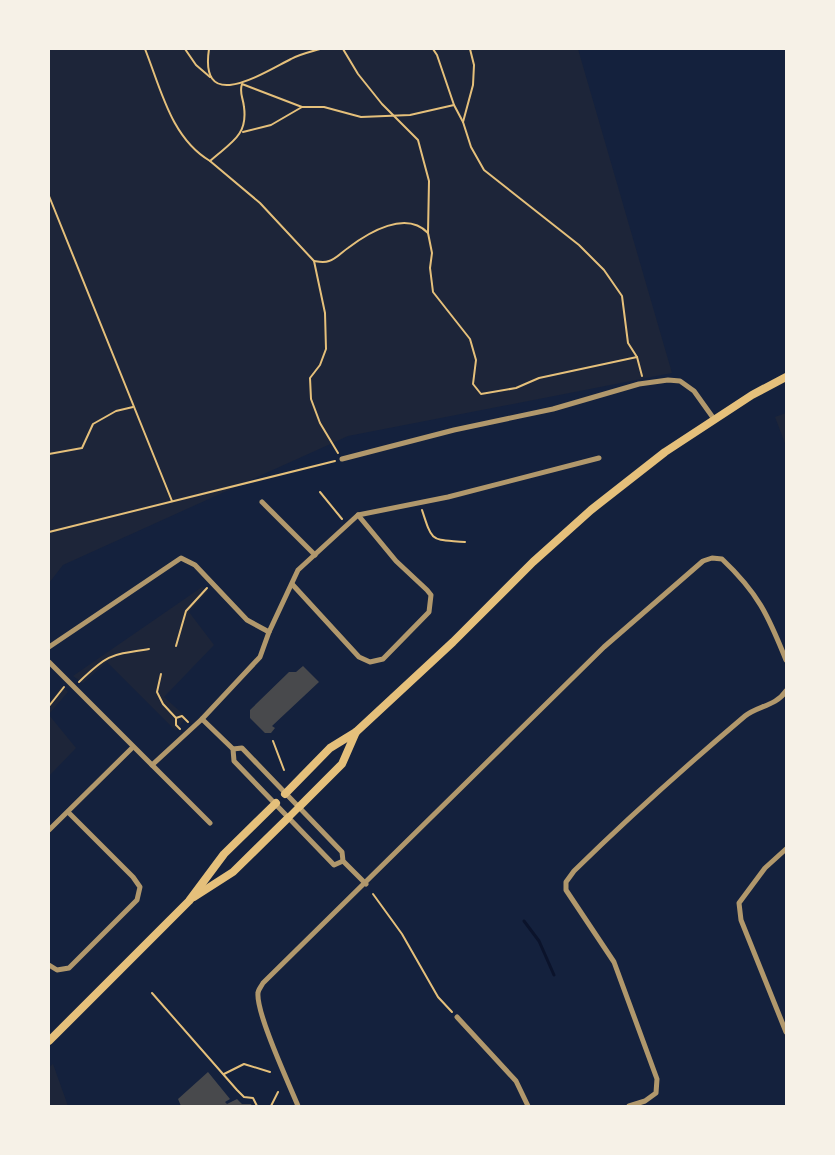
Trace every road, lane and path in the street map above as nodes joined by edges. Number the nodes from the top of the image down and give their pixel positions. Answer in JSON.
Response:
{"nodes":[{"id":1,"x":145,"y":49,"type":"edge"},
{"id":2,"x":185,"y":49,"type":"edge"},
{"id":3,"x":209,"y":49,"type":"edge"},
{"id":4,"x":320,"y":49,"type":"edge"},
{"id":5,"x":343,"y":49,"type":"edge"},
{"id":6,"x":433,"y":49,"type":"edge"},
{"id":7,"x":470,"y":49,"type":"edge"},
{"id":8,"x":211,"y":78,"type":"junction"},
{"id":9,"x":242,"y":84,"type":"junction"},
{"id":10,"x":454,"y":105,"type":"junction"},
{"id":11,"x":302,"y":107,"type":"junction"},
{"id":12,"x":393,"y":116,"type":"junction"},
{"id":13,"x":463,"y":122,"type":"junction"},
{"id":14,"x":243,"y":132,"type":"junction"},
{"id":15,"x":210,"y":161,"type":"junction"},
{"id":16,"x":49,"y":196,"type":"edge"},
{"id":17,"x":428,"y":233,"type":"junction"},
{"id":18,"x":314,"y":261,"type":"junction"},
{"id":19,"x":637,"y":358,"type":"junction"},
{"id":20,"x":786,"y":377,"type":"edge"},
{"id":21,"x":644,"y":383,"type":"junction"},
{"id":22,"x":133,"y":407,"type":"junction"},
{"id":23,"x":714,"y":419,"type":"junction"},
{"id":24,"x":49,"y":454,"type":"edge"},
{"id":25,"x":599,"y":458,"type":"dead end"},
{"id":26,"x":342,"y":459,"type":"junction"},
{"id":27,"x":320,"y":492,"type":"dead end"},
{"id":28,"x":172,"y":502,"type":"junction"},
{"id":29,"x":262,"y":502,"type":"dead end"},
{"id":30,"x":420,"y":503,"type":"junction"},
{"id":31,"x":358,"y":516,"type":"junction"},
{"id":32,"x":347,"y":526,"type":"junction"},
{"id":33,"x":49,"y":532,"type":"edge"},
{"id":34,"x":465,"y":542,"type":"dead end"},
{"id":35,"x":315,"y":555,"type":"junction"},
{"id":36,"x":211,"y":582,"type":"junction"},
{"id":37,"x":292,"y":584,"type":"junction"},
{"id":38,"x":269,"y":632,"type":"junction"},
{"id":39,"x":176,"y":646,"type":"dead end"},
{"id":40,"x":49,"y":647,"type":"edge"},
{"id":41,"x":149,"y":649,"type":"dead end"},
{"id":42,"x":786,"y":660,"type":"edge"},
{"id":43,"x":49,"y":662,"type":"edge"},
{"id":44,"x":161,"y":674,"type":"dead end"},
{"id":45,"x":69,"y":682,"type":"junction"},
{"id":46,"x":74,"y":687,"type":"junction"},
{"id":47,"x":786,"y":691,"type":"edge"},
{"id":48,"x":49,"y":706,"type":"edge"},
{"id":49,"x":176,"y":718,"type":"junction"},
{"id":50,"x":202,"y":719,"type":"junction"},
{"id":51,"x":193,"y":727,"type":"junction"},
{"id":52,"x":356,"y":732,"type":"junction"},
{"id":53,"x":185,"y":735,"type":"junction"},
{"id":54,"x":273,"y":741,"type":"dead end"},
{"id":55,"x":133,"y":747,"type":"junction"},
{"id":56,"x":233,"y":749,"type":"junction"},
{"id":57,"x":152,"y":765,"type":"junction"},
{"id":58,"x":284,"y":770,"type":"dead end"},
{"id":59,"x":285,"y":794,"type":"junction"},
{"id":60,"x":276,"y":803,"type":"junction"},
{"id":61,"x":299,"y":807,"type":"junction"},
{"id":62,"x":68,"y":812,"type":"junction"},
{"id":63,"x":288,"y":818,"type":"junction"},
{"id":64,"x":210,"y":823,"type":"dead end"},
{"id":65,"x":49,"y":830,"type":"edge"},
{"id":66,"x":786,"y":850,"type":"edge"},
{"id":67,"x":343,"y":861,"type":"junction"},
{"id":68,"x":366,"y":884,"type":"junction"},
{"id":69,"x":373,"y":894,"type":"dead end"},
{"id":70,"x":189,"y":901,"type":"junction"},
{"id":71,"x":49,"y":965,"type":"edge"},
{"id":72,"x":152,"y":993,"type":"dead end"},
{"id":73,"x":457,"y":1017,"type":"joint"},
{"id":74,"x":786,"y":1032,"type":"edge"},
{"id":75,"x":49,"y":1042,"type":"edge"},
{"id":76,"x":270,"y":1072,"type":"dead end"},
{"id":77,"x":223,"y":1074,"type":"junction"},
{"id":78,"x":278,"y":1092,"type":"dead end"},
{"id":79,"x":258,"y":1106,"type":"edge"},
{"id":80,"x":271,"y":1106,"type":"edge"},
{"id":81,"x":298,"y":1106,"type":"edge"},
{"id":82,"x":528,"y":1106,"type":"edge"},
{"id":83,"x":629,"y":1106,"type":"edge"}],
"edges":[{"from":1,"to":15,"type":"path"},
{"from":2,"to":8,"type":"path"},
{"from":3,"to":8,"type":"path"},
{"from":4,"to":9,"type":"path"},
{"from":5,"to":12,"type":"path"},
{"from":6,"to":10,"type":"path"},
{"from":7,"to":13,"type":"path"},
{"from":8,"to":9,"type":"path"},
{"from":9,"to":11,"type":"path"},
{"from":9,"to":14,"type":"path"},
{"from":10,"to":12,"type":"path"},
{"from":10,"to":13,"type":"path"},
{"from":11,"to":12,"type":"path"},
{"from":11,"to":14,"type":"path"},
{"from":12,"to":17,"type":"path"},
{"from":13,"to":19,"type":"path"},
{"from":14,"to":15,"type":"path"},
{"from":15,"to":18,"type":"path"},
{"from":16,"to":22,"type":"path"},
{"from":17,"to":18,"type":"path"},
{"from":17,"to":19,"type":"path"},
{"from":18,"to":26,"type":"path"},
{"from":19,"to":21,"type":"path"},
{"from":20,"to":23,"type":"main road"},
{"from":21,"to":23,"type":"street"},
{"from":21,"to":26,"type":"street"},
{"from":22,"to":24,"type":"path"},
{"from":22,"to":28,"type":"path"},
{"from":23,"to":52,"type":"main road"},
{"from":25,"to":30,"type":"street"},
{"from":26,"to":28,"type":"path"},
{"from":27,"to":32,"type":"path"},
{"from":28,"to":33,"type":"path"},
{"from":29,"to":35,"type":"street"},
{"from":30,"to":31,"type":"street"},
{"from":30,"to":34,"type":"path"},
{"from":31,"to":32,"type":"street"},
{"from":31,"to":37,"type":"street"},
{"from":32,"to":35,"type":"street"},
{"from":35,"to":37,"type":"street"},
{"from":36,"to":38,"type":"street"},
{"from":36,"to":39,"type":"path"},
{"from":36,"to":40,"type":"street"},
{"from":37,"to":38,"type":"street"},
{"from":38,"to":50,"type":"street"},
{"from":41,"to":46,"type":"path"},
{"from":42,"to":68,"type":"street"},
{"from":43,"to":45,"type":"street"},
{"from":44,"to":49,"type":"path"},
{"from":45,"to":46,"type":"street"},
{"from":45,"to":48,"type":"path"},
{"from":46,"to":55,"type":"street"},
{"from":47,"to":83,"type":"street"},
{"from":49,"to":51,"type":"path"},
{"from":49,"to":53,"type":"path"},
{"from":50,"to":51,"type":"street"},
{"from":50,"to":56,"type":"street"},
{"from":51,"to":53,"type":"street"},
{"from":52,"to":59,"type":"main road"},
{"from":52,"to":61,"type":"main road"},
{"from":53,"to":57,"type":"street"},
{"from":54,"to":58,"type":"path"},
{"from":55,"to":57,"type":"street"},
{"from":55,"to":62,"type":"street"},
{"from":56,"to":59,"type":"street"},
{"from":56,"to":60,"type":"street"},
{"from":57,"to":64,"type":"street"},
{"from":59,"to":60,"type":"main road"},
{"from":59,"to":61,"type":"street"},
{"from":60,"to":63,"type":"street"},
{"from":60,"to":70,"type":"main road"},
{"from":61,"to":63,"type":"main road"},
{"from":61,"to":67,"type":"street"},
{"from":62,"to":65,"type":"street"},
{"from":62,"to":71,"type":"street"},
{"from":63,"to":67,"type":"street"},
{"from":63,"to":70,"type":"main road"},
{"from":66,"to":74,"type":"street"},
{"from":67,"to":68,"type":"street"},
{"from":68,"to":81,"type":"street"},
{"from":69,"to":73,"type":"path"},
{"from":70,"to":75,"type":"main road"},
{"from":72,"to":77,"type":"path"},
{"from":73,"to":82,"type":"street"},
{"from":76,"to":77,"type":"path"},
{"from":77,"to":79,"type":"path"},
{"from":78,"to":80,"type":"path"}]}
